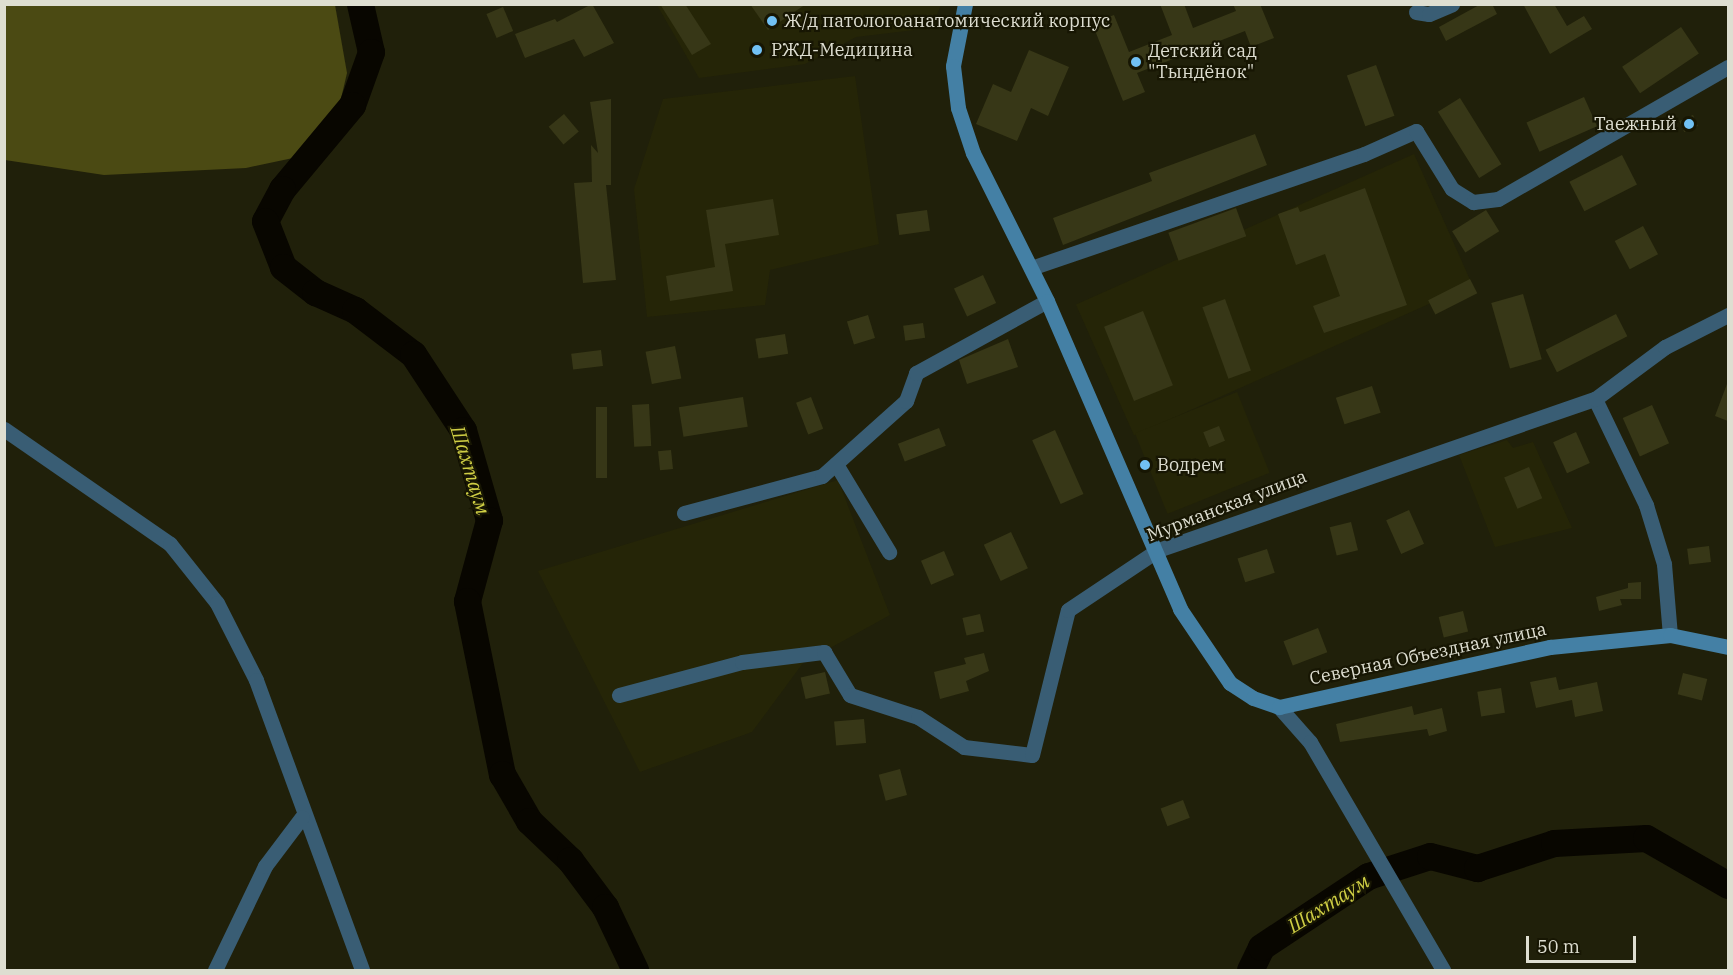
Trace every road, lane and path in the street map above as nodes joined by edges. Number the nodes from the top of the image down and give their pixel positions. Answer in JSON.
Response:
{"nodes":[{"id":1,"x":965,"y":4,"type":"edge"},
{"id":2,"x":1452,"y":4,"type":"edge"},
{"id":3,"x":1416,"y":12,"type":"dead end"},
{"id":4,"x":1728,"y":66,"type":"edge"},
{"id":5,"x":1031,"y":268,"type":"junction"},
{"id":6,"x":1047,"y":301,"type":"junction"},
{"id":7,"x":1728,"y":315,"type":"edge"},
{"id":8,"x":1595,"y":399,"type":"junction"},
{"id":9,"x":4,"y":429,"type":"edge"},
{"id":10,"x":836,"y":464,"type":"junction"},
{"id":11,"x":684,"y":513,"type":"dead end"},
{"id":12,"x":1158,"y":550,"type":"junction"},
{"id":13,"x":889,"y":552,"type":"dead end"},
{"id":14,"x":1670,"y":635,"type":"junction"},
{"id":15,"x":1728,"y":647,"type":"edge"},
{"id":16,"x":618,"y":695,"type":"dead end"},
{"id":17,"x":1279,"y":707,"type":"junction"},
{"id":18,"x":302,"y":817,"type":"junction"},
{"id":19,"x":215,"y":970,"type":"edge"},
{"id":20,"x":362,"y":970,"type":"edge"},
{"id":21,"x":1443,"y":970,"type":"edge"}],
"edges":[{"from":1,"to":5,"type":"street"},
{"from":2,"to":3,"type":"street"},
{"from":4,"to":5,"type":"street"},
{"from":5,"to":6,"type":"street"},
{"from":6,"to":10,"type":"street"},
{"from":6,"to":12,"type":"street"},
{"from":7,"to":8,"type":"street","name":"Мурманская улица"},
{"from":8,"to":12,"type":"street","name":"Мурманская улица"},
{"from":8,"to":14,"type":"street"},
{"from":9,"to":18,"type":"street"},
{"from":10,"to":11,"type":"street"},
{"from":10,"to":13,"type":"street"},
{"from":12,"to":16,"type":"street","name":"Мурманская улица"},
{"from":12,"to":17,"type":"street"},
{"from":14,"to":15,"type":"street","name":"Северная Объездная улица"},
{"from":14,"to":17,"type":"street","name":"Северная Объездная улица"},
{"from":17,"to":21,"type":"street"},
{"from":18,"to":19,"type":"street"},
{"from":18,"to":20,"type":"street"}]}
